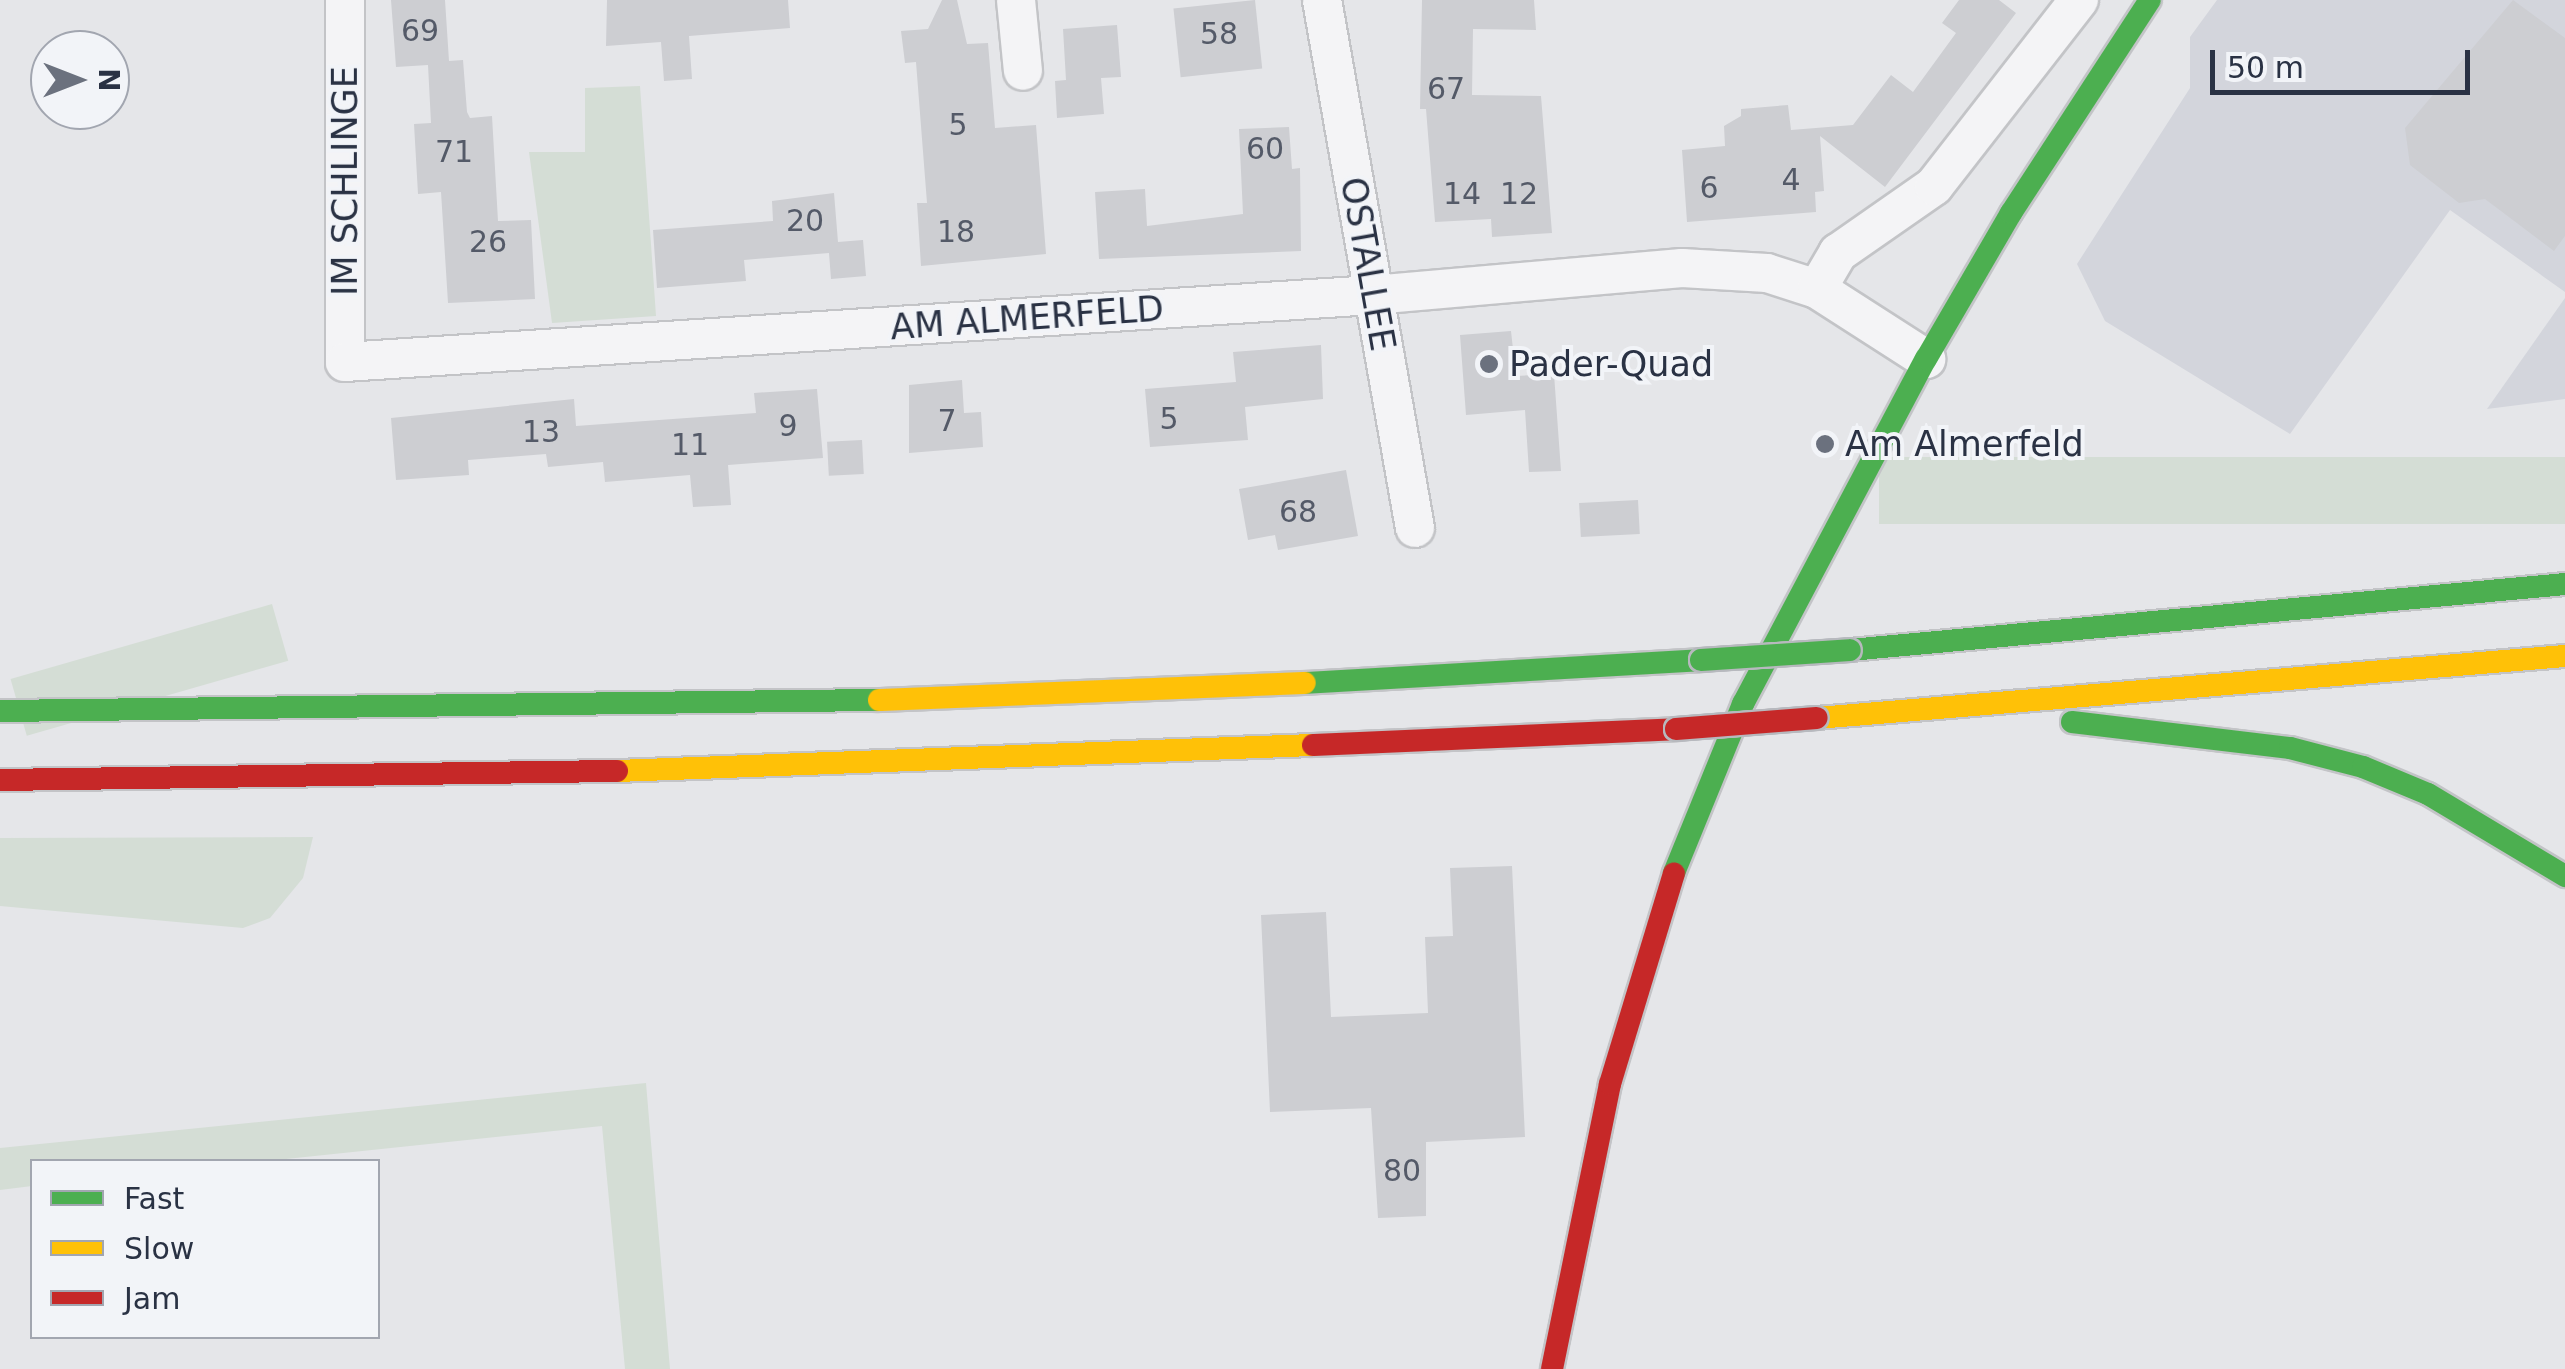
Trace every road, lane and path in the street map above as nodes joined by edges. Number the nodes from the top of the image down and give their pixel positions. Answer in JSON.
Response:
{"nodes":[{"id":1,"x":345,"y":0,"type":"edge"},
{"id":2,"x":1016,"y":0,"type":"edge"},
{"id":3,"x":1322,"y":0,"type":"edge"},
{"id":4,"x":2079,"y":0,"type":"edge"},
{"id":5,"x":2150,"y":0,"type":"edge"},
{"id":6,"x":1023,"y":71,"type":"dead end"},
{"id":7,"x":1817,"y":290,"type":"junction"},
{"id":8,"x":1374,"y":295,"type":"junction"},
{"id":9,"x":1926,"y":358,"type":"junction"},
{"id":10,"x":344,"y":362,"type":"joint"},
{"id":11,"x":1414,"y":528,"type":"dead end"},
{"id":12,"x":2565,"y":584,"type":"edge"},
{"id":13,"x":2565,"y":656,"type":"edge"},
{"id":14,"x":1950,"y":707,"type":"junction"},
{"id":15,"x":0,"y":710,"type":"edge"},
{"id":16,"x":0,"y":780,"type":"edge"},
{"id":17,"x":2565,"y":876,"type":"edge"},
{"id":18,"x":1552,"y":1369,"type":"edge"}],
"edges":[{"from":1,"to":10,"type":"street","name":"IM SCHLINGE"},
{"from":2,"to":6,"type":"street"},
{"from":3,"to":8,"type":"street","name":"OSTALLEE"},
{"from":4,"to":7,"type":"street"},
{"from":5,"to":9,"type":"main road"},
{"from":7,"to":8,"type":"street","name":"AM ALMERFELD"},
{"from":7,"to":9,"type":"street","name":"AM ALMERFELD"},
{"from":8,"to":10,"type":"street","name":"AM ALMERFELD"},
{"from":8,"to":11,"type":"street","name":"OSTALLEE"},
{"from":9,"to":18,"type":"main road"},
{"from":12,"to":15,"type":"main road","bridge":true},
{"from":13,"to":14,"type":"main road"},
{"from":14,"to":16,"type":"main road","bridge":true},
{"from":14,"to":17,"type":"main road"}]}
